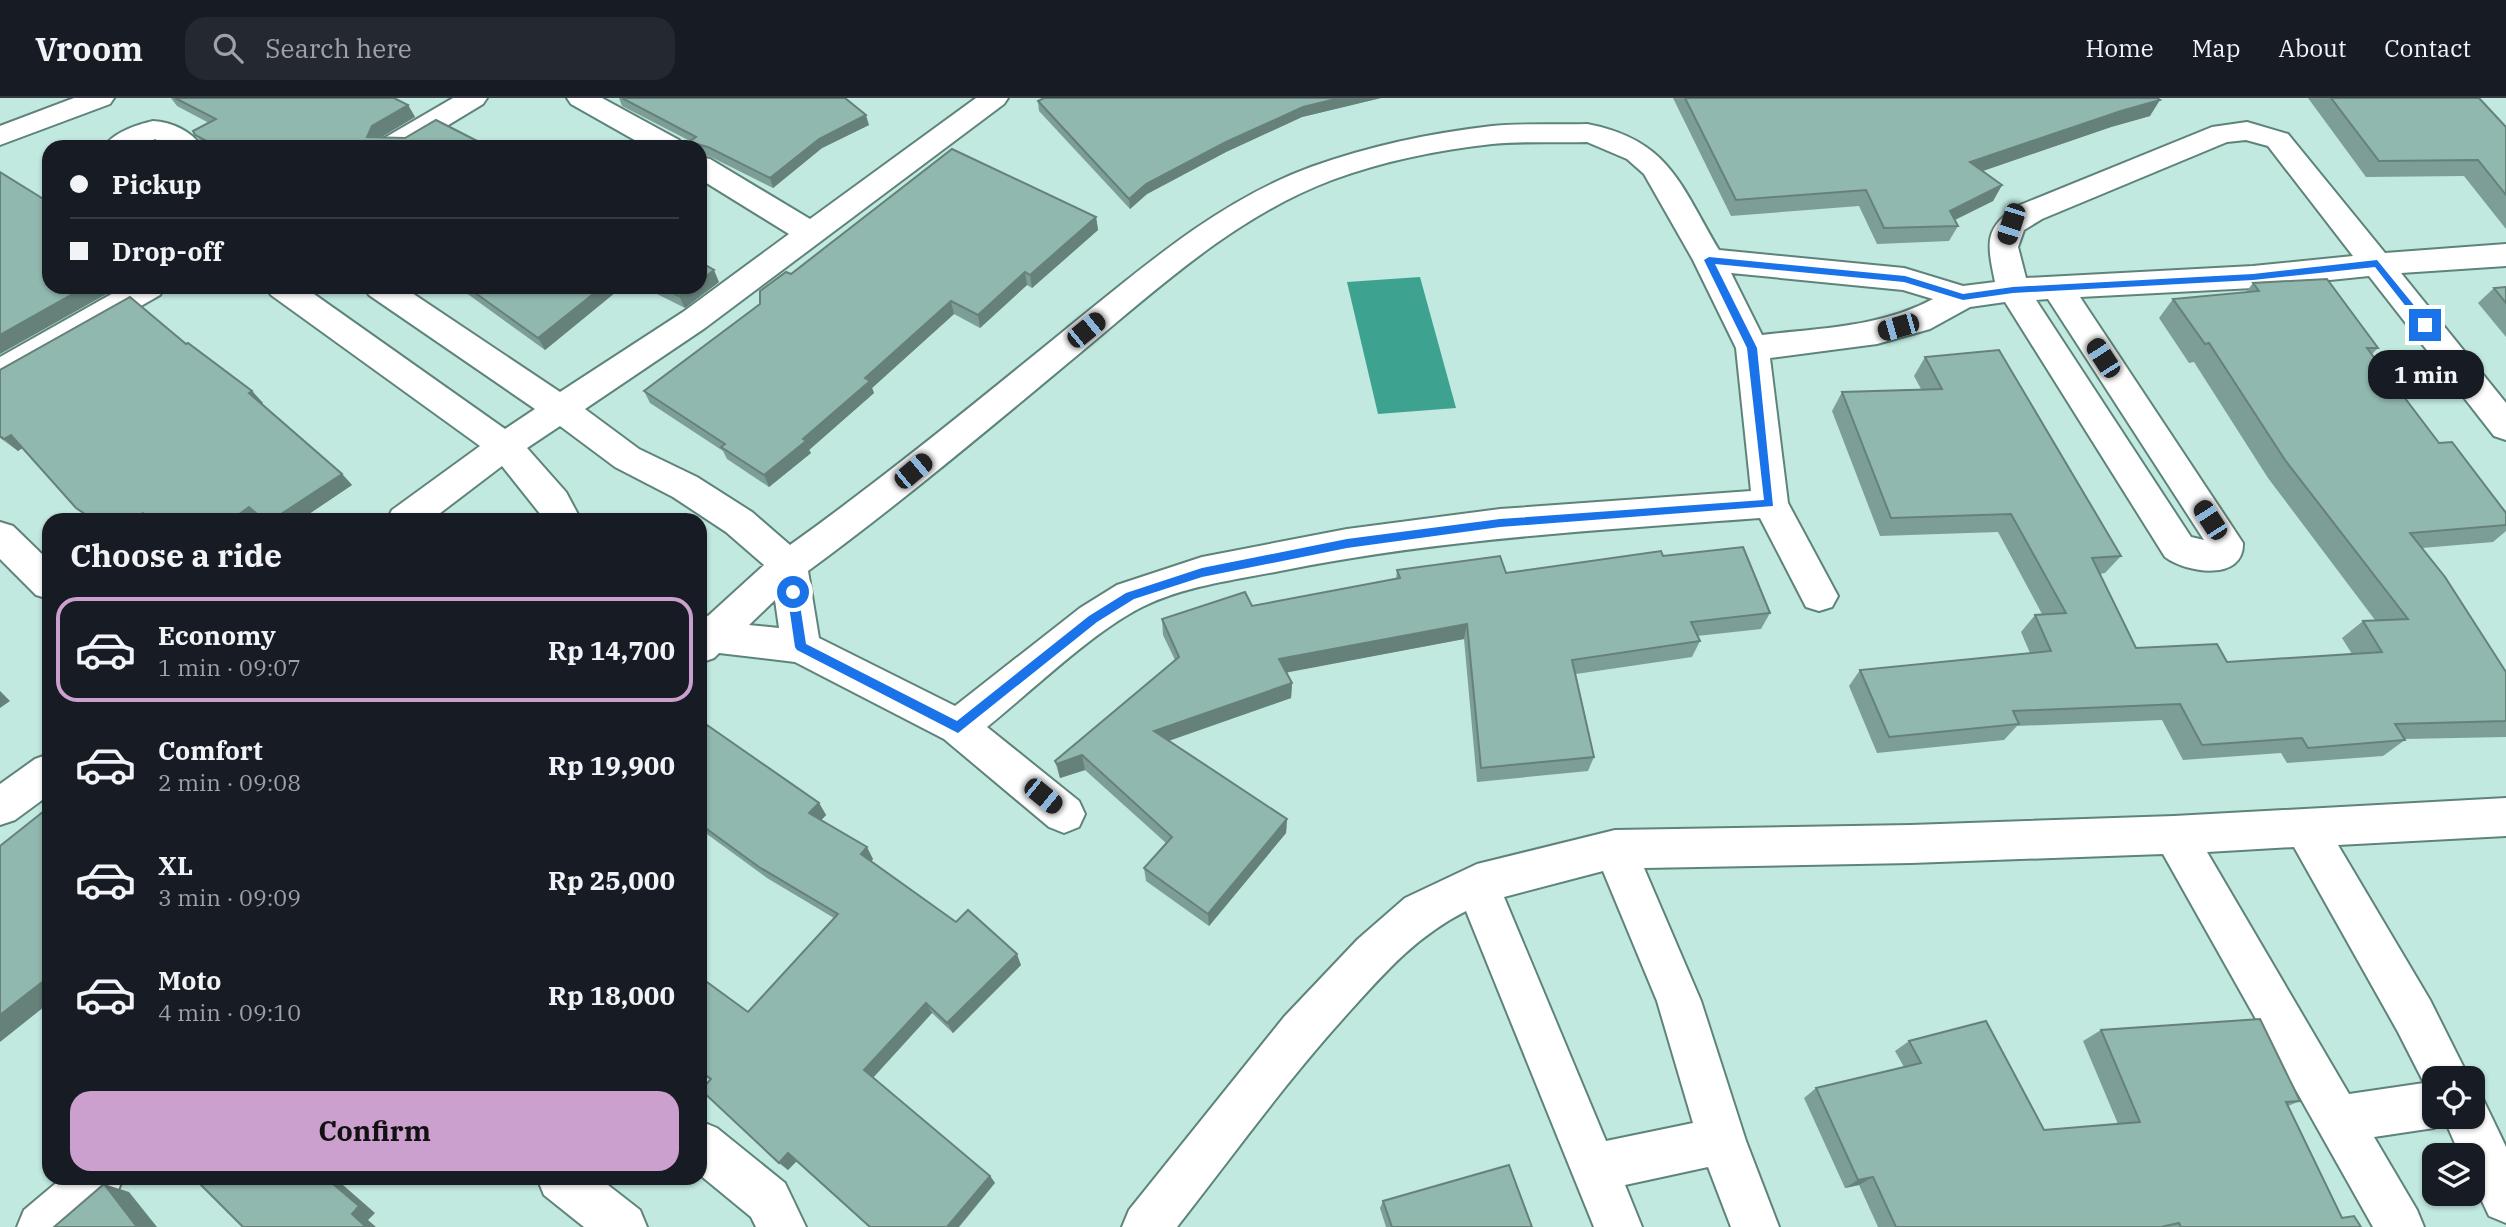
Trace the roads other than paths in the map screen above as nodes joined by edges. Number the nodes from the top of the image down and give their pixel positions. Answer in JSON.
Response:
{"nodes":[{"id":1,"x":100,"y":98,"type":"edge"},
{"id":2,"x":473,"y":98,"type":"edge"},
{"id":3,"x":581,"y":98,"type":"edge"},
{"id":4,"x":981,"y":101,"type":"edge"},
{"id":5,"x":0,"y":136,"type":"edge"},
{"id":6,"x":132,"y":140,"type":"edge"},
{"id":7,"x":178,"y":140,"type":"edge"},
{"id":8,"x":403,"y":140,"type":"edge"},
{"id":9,"x":656,"y":140,"type":"edge"},
{"id":10,"x":707,"y":170,"type":"edge"},
{"id":11,"x":812,"y":234,"type":"junction"},
{"id":12,"x":2506,"y":255,"type":"edge"},
{"id":13,"x":1709,"y":260,"type":"junction"},
{"id":14,"x":2377,"y":264,"type":"junction"},
{"id":15,"x":2057,"y":288,"type":"junction"},
{"id":16,"x":2013,"y":290,"type":"junction"},
{"id":17,"x":137,"y":294,"type":"edge"},
{"id":18,"x":292,"y":294,"type":"edge"},
{"id":19,"x":390,"y":294,"type":"edge"},
{"id":20,"x":1963,"y":297,"type":"junction"},
{"id":21,"x":1752,"y":348,"type":"junction"},
{"id":22,"x":0,"y":372,"type":"edge"},
{"id":23,"x":560,"y":409,"type":"junction"},
{"id":24,"x":2506,"y":427,"type":"edge"},
{"id":25,"x":505,"y":446,"type":"junction"},
{"id":26,"x":1769,"y":503,"type":"junction"},
{"id":27,"x":414,"y":513,"type":"edge"},
{"id":28,"x":559,"y":513,"type":"edge"},
{"id":29,"x":0,"y":536,"type":"edge"},
{"id":30,"x":789,"y":565,"type":"junction"},
{"id":31,"x":42,"y":577,"type":"edge"},
{"id":32,"x":1819,"y":596,"type":"dead end"},
{"id":33,"x":707,"y":635,"type":"edge"},
{"id":34,"x":707,"y":638,"type":"edge"},
{"id":35,"x":801,"y":647,"type":"junction"},
{"id":36,"x":958,"y":727,"type":"junction"},
{"id":37,"x":42,"y":777,"type":"edge"},
{"id":38,"x":0,"y":807,"type":"edge"},
{"id":39,"x":1064,"y":814,"type":"dead end"},
{"id":40,"x":2506,"y":817,"type":"edge"},
{"id":41,"x":2305,"y":827,"type":"junction"},
{"id":42,"x":2174,"y":835,"type":"junction"},
{"id":43,"x":1615,"y":849,"type":"junction"},
{"id":44,"x":1477,"y":884,"type":"junction"},
{"id":45,"x":2440,"y":1066,"type":"edge"},
{"id":46,"x":2422,"y":1107,"type":"edge"},
{"id":47,"x":2338,"y":1119,"type":"junction"},
{"id":48,"x":2472,"y":1129,"type":"edge"},
{"id":49,"x":1721,"y":1141,"type":"junction"},
{"id":50,"x":707,"y":1151,"type":"edge"},
{"id":51,"x":1592,"y":1167,"type":"junction"},
{"id":52,"x":91,"y":1185,"type":"edge"},
{"id":53,"x":570,"y":1185,"type":"edge"},
{"id":54,"x":2506,"y":1199,"type":"edge"},
{"id":55,"x":41,"y":1227,"type":"edge"},
{"id":56,"x":623,"y":1227,"type":"edge"},
{"id":57,"x":782,"y":1227,"type":"edge"},
{"id":58,"x":1146,"y":1227,"type":"edge"},
{"id":59,"x":1618,"y":1227,"type":"edge"},
{"id":60,"x":1755,"y":1227,"type":"edge"},
{"id":61,"x":2400,"y":1227,"type":"edge"}],
"edges":[{"from":1,"to":5,"type":"street"},
{"from":2,"to":8,"type":"street"},
{"from":3,"to":9,"type":"street"},
{"from":4,"to":11,"type":"street"},
{"from":6,"to":7,"type":"street"},
{"from":10,"to":11,"type":"street"},
{"from":11,"to":23,"type":"street"},
{"from":12,"to":14,"type":"street"},
{"from":13,"to":20,"type":"street"},
{"from":13,"to":21,"type":"street"},
{"from":13,"to":30,"type":"street"},
{"from":14,"to":15,"type":"street"},
{"from":14,"to":16,"type":"street"},
{"from":14,"to":24,"type":"street"},
{"from":15,"to":16,"type":"street"},
{"from":15,"to":16,"type":"street"},
{"from":16,"to":20,"type":"street"},
{"from":17,"to":22,"type":"street"},
{"from":18,"to":25,"type":"street"},
{"from":19,"to":23,"type":"street"},
{"from":20,"to":21,"type":"street"},
{"from":21,"to":26,"type":"street"},
{"from":23,"to":25,"type":"street"},
{"from":23,"to":30,"type":"street"},
{"from":25,"to":27,"type":"street"},
{"from":25,"to":28,"type":"street"},
{"from":26,"to":32,"type":"street"},
{"from":26,"to":36,"type":"street"},
{"from":29,"to":31,"type":"street"},
{"from":30,"to":33,"type":"street"},
{"from":30,"to":35,"type":"street"},
{"from":34,"to":35,"type":"street"},
{"from":35,"to":36,"type":"street"},
{"from":36,"to":39,"type":"street"},
{"from":37,"to":38,"type":"street"},
{"from":40,"to":41,"type":"street"},
{"from":41,"to":42,"type":"street"},
{"from":41,"to":45,"type":"street"},
{"from":42,"to":43,"type":"street"},
{"from":42,"to":47,"type":"street"},
{"from":43,"to":44,"type":"street"},
{"from":43,"to":49,"type":"street"},
{"from":44,"to":51,"type":"street"},
{"from":44,"to":58,"type":"street"},
{"from":46,"to":47,"type":"street"},
{"from":47,"to":61,"type":"street"},
{"from":48,"to":54,"type":"street"},
{"from":49,"to":51,"type":"street"},
{"from":49,"to":60,"type":"street"},
{"from":50,"to":57,"type":"street"},
{"from":51,"to":59,"type":"street"},
{"from":52,"to":55,"type":"street"},
{"from":53,"to":56,"type":"street"}]}
